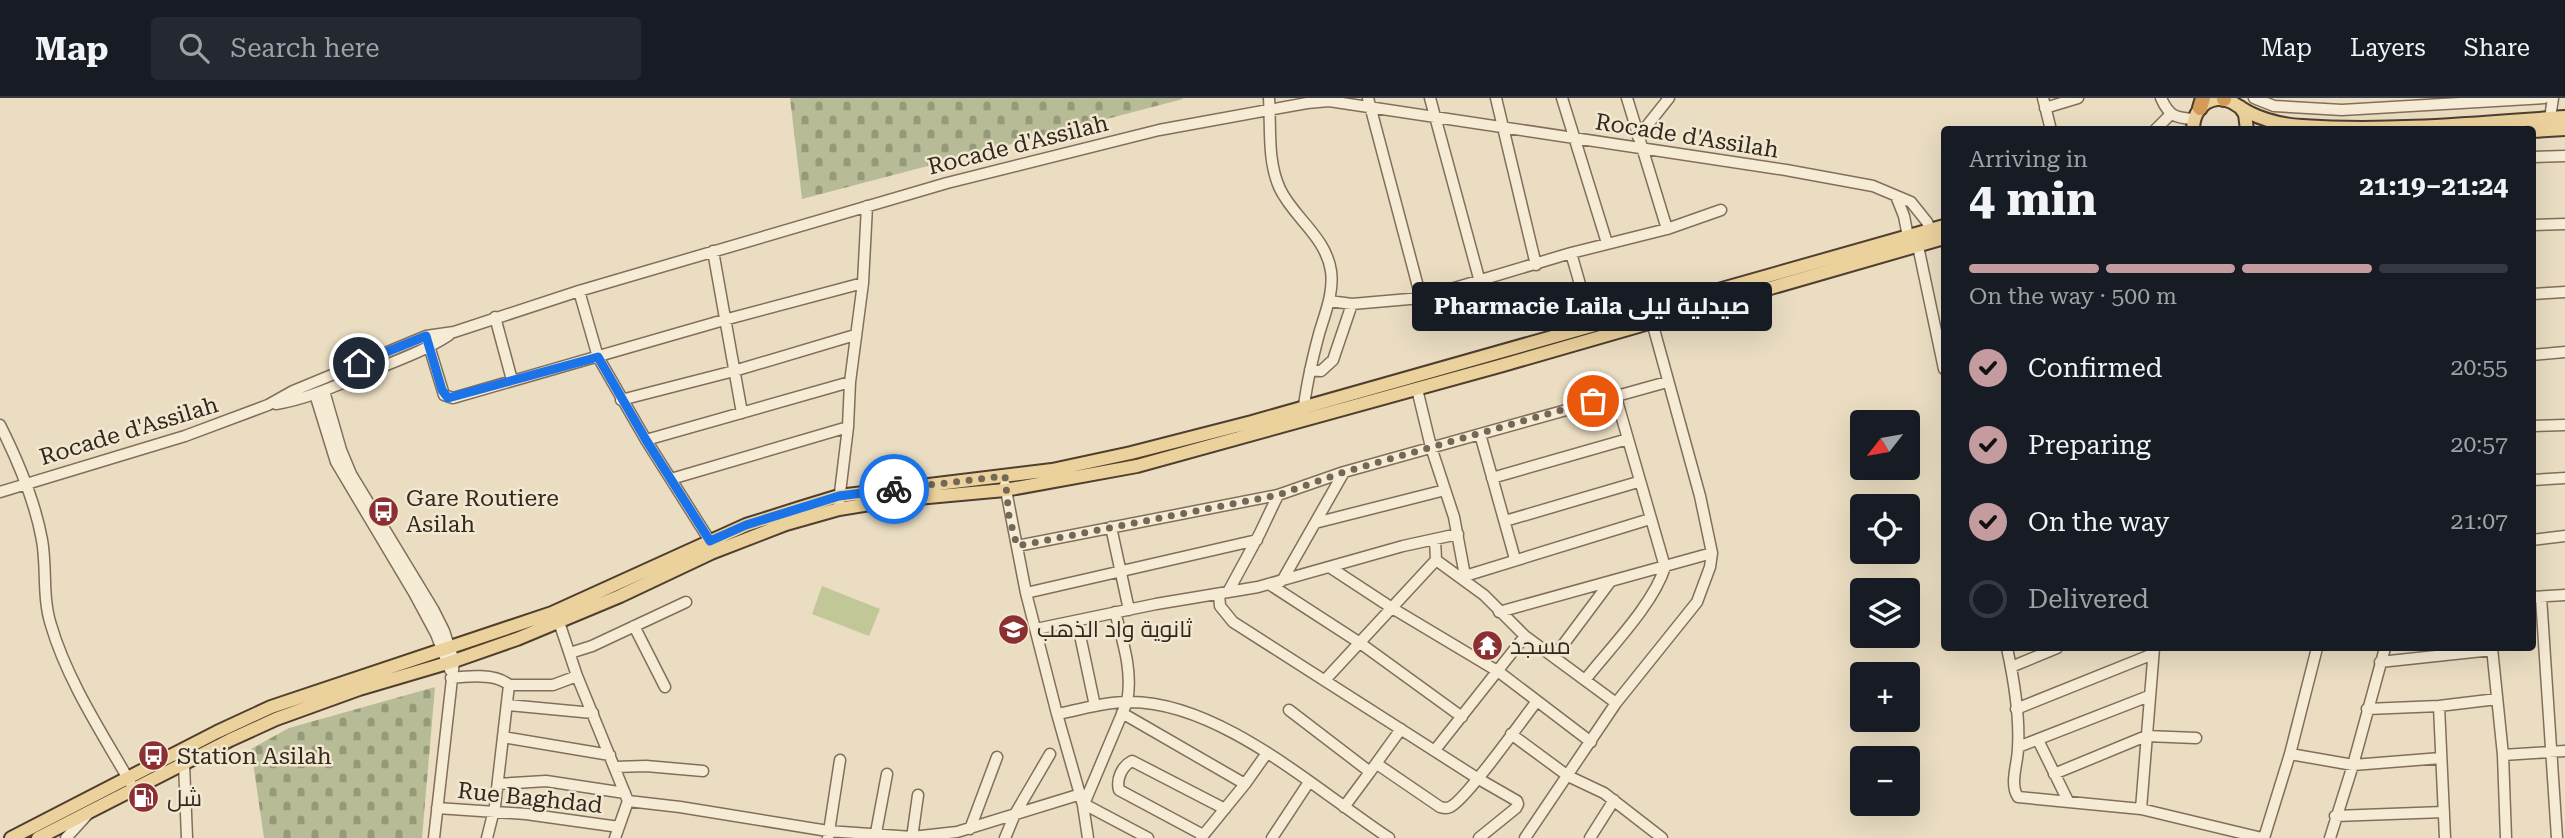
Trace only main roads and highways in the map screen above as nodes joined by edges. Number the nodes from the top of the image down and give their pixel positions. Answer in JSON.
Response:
{"nodes":[{"id":1,"x":2231,"y":101,"type":"edge"},
{"id":2,"x":2565,"y":117,"type":"edge"},
{"id":3,"x":2195,"y":118,"type":"edge"},
{"id":4,"x":2246,"y":126,"type":"edge"},
{"id":5,"x":2298,"y":126,"type":"edge"},
{"id":6,"x":2477,"y":126,"type":"edge"},
{"id":7,"x":2565,"y":130,"type":"edge"},
{"id":8,"x":2536,"y":131,"type":"edge"},
{"id":9,"x":1939,"y":234,"type":"edge"},
{"id":10,"x":1912,"y":244,"type":"junction"},
{"id":11,"x":839,"y":502,"type":"junction"},
{"id":12,"x":130,"y":783,"type":"junction"},
{"id":13,"x":11,"y":838,"type":"edge"},
{"id":14,"x":38,"y":838,"type":"edge"}],
"edges":[{"from":1,"to":3,"type":"main road"},
{"from":1,"to":4,"type":"main road"},
{"from":1,"to":5,"type":"main road"},
{"from":2,"to":6,"type":"main road"},
{"from":7,"to":8,"type":"main road"},
{"from":9,"to":10,"type":"main road"},
{"from":10,"to":11,"type":"main road"},
{"from":10,"to":11,"type":"main road"},
{"from":11,"to":12,"type":"main road"},
{"from":11,"to":12,"type":"main road"},
{"from":12,"to":13,"type":"main road"},
{"from":12,"to":14,"type":"main road"}]}
